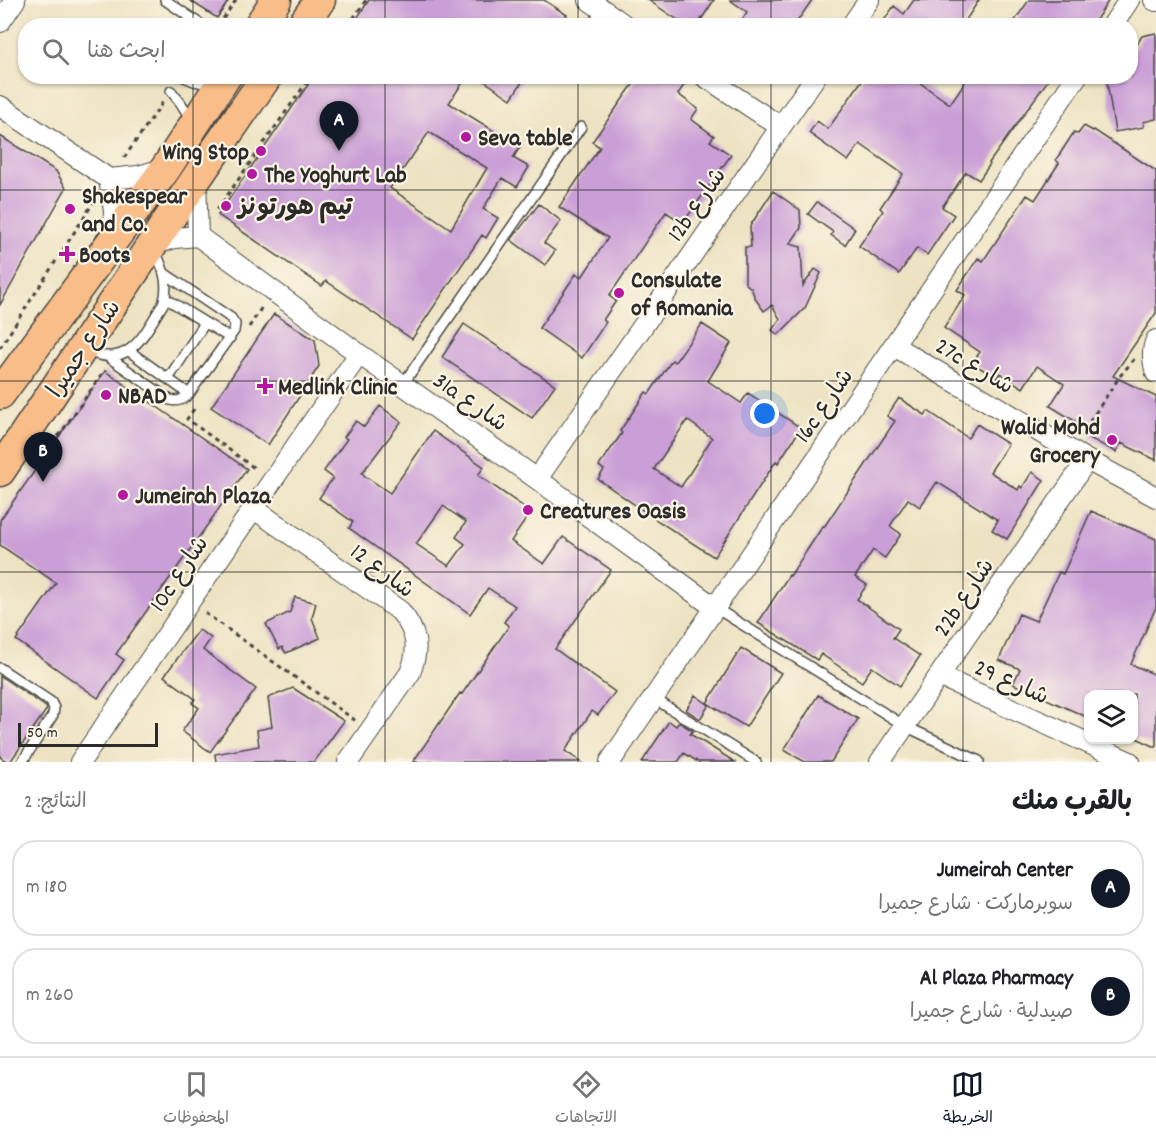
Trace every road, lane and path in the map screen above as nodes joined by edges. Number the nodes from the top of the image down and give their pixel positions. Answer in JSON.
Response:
{"nodes":[{"id":1,"x":15,"y":0,"type":"edge"},
{"id":2,"x":236,"y":0,"type":"edge"},
{"id":3,"x":276,"y":0,"type":"edge"},
{"id":4,"x":320,"y":0,"type":"edge"},
{"id":5,"x":366,"y":0,"type":"edge"},
{"id":6,"x":869,"y":0,"type":"edge"},
{"id":7,"x":1129,"y":0,"type":"edge"},
{"id":8,"x":172,"y":2,"type":"edge"},
{"id":9,"x":598,"y":9,"type":"edge"},
{"id":10,"x":193,"y":18,"type":"edge"},
{"id":11,"x":224,"y":18,"type":"edge"},
{"id":12,"x":265,"y":18,"type":"edge"},
{"id":13,"x":308,"y":18,"type":"edge"},
{"id":14,"x":354,"y":18,"type":"edge"},
{"id":15,"x":613,"y":18,"type":"edge"},
{"id":16,"x":857,"y":18,"type":"edge"},
{"id":17,"x":1117,"y":18,"type":"edge"},
{"id":18,"x":0,"y":22,"type":"edge"},
{"id":19,"x":221,"y":84,"type":"edge"},
{"id":20,"x":261,"y":84,"type":"edge"},
{"id":21,"x":305,"y":84,"type":"edge"},
{"id":22,"x":716,"y":84,"type":"edge"},
{"id":23,"x":811,"y":84,"type":"edge"},
{"id":24,"x":1072,"y":84,"type":"edge"},
{"id":25,"x":171,"y":92,"type":"joint"},
{"id":26,"x":0,"y":106,"type":"edge"},
{"id":27,"x":194,"y":126,"type":"junction"},
{"id":28,"x":581,"y":127,"type":"dead end"},
{"id":29,"x":781,"y":127,"type":"junction"},
{"id":30,"x":166,"y":168,"type":"junction"},
{"id":31,"x":196,"y":178,"type":"junction"},
{"id":32,"x":109,"y":179,"type":"junction"},
{"id":33,"x":198,"y":236,"type":"junction"},
{"id":34,"x":112,"y":243,"type":"junction"},
{"id":35,"x":152,"y":245,"type":"junction"},
{"id":36,"x":164,"y":273,"type":"junction"},
{"id":37,"x":273,"y":291,"type":"junction"},
{"id":38,"x":165,"y":298,"type":"junction"},
{"id":39,"x":205,"y":323,"type":"junction"},
{"id":40,"x":247,"y":330,"type":"dead end"},
{"id":41,"x":230,"y":338,"type":"junction"},
{"id":42,"x":1155,"y":343,"type":"edge"},
{"id":43,"x":894,"y":346,"type":"junction"},
{"id":44,"x":0,"y":348,"type":"edge"},
{"id":45,"x":129,"y":351,"type":"junction"},
{"id":46,"x":359,"y":354,"type":"junction"},
{"id":47,"x":100,"y":355,"type":"junction"},
{"id":48,"x":1156,"y":373,"type":"edge"},
{"id":49,"x":168,"y":379,"type":"junction"},
{"id":50,"x":403,"y":384,"type":"junction"},
{"id":51,"x":0,"y":394,"type":"edge"},
{"id":52,"x":189,"y":394,"type":"junction"},
{"id":53,"x":194,"y":410,"type":"dead end"},
{"id":54,"x":53,"y":444,"type":"dead end"},
{"id":55,"x":1079,"y":456,"type":"junction"},
{"id":56,"x":0,"y":471,"type":"edge"},
{"id":57,"x":537,"y":479,"type":"junction"},
{"id":58,"x":272,"y":480,"type":"junction"},
{"id":59,"x":1156,"y":497,"type":"edge"},
{"id":60,"x":253,"y":508,"type":"junction"},
{"id":61,"x":189,"y":602,"type":"junction"},
{"id":62,"x":714,"y":607,"type":"junction"},
{"id":63,"x":0,"y":668,"type":"edge"},
{"id":64,"x":939,"y":676,"type":"junction"},
{"id":65,"x":653,"y":698,"type":"junction"},
{"id":66,"x":905,"y":726,"type":"junction"},
{"id":67,"x":369,"y":731,"type":"junction"},
{"id":68,"x":979,"y":761,"type":"edge"},
{"id":69,"x":22,"y":762,"type":"edge"},
{"id":70,"x":80,"y":762,"type":"edge"},
{"id":71,"x":348,"y":762,"type":"edge"},
{"id":72,"x":610,"y":762,"type":"edge"},
{"id":73,"x":756,"y":762,"type":"edge"},
{"id":74,"x":880,"y":762,"type":"edge"},
{"id":75,"x":1130,"y":762,"type":"edge"}],
"edges":[{"from":1,"to":18,"type":"street"},
{"from":2,"to":11,"type":"path"},
{"from":3,"to":12,"type":"main road"},
{"from":4,"to":13,"type":"main road"},
{"from":5,"to":14,"type":"path"},
{"from":6,"to":16,"type":"street"},
{"from":7,"to":17,"type":"street"},
{"from":8,"to":10,"type":"lane"},
{"from":9,"to":15,"type":"street"},
{"from":19,"to":27,"type":"main road","name":"شارع جميرا"},
{"from":20,"to":31,"type":"main road","name":"شارع جميرا"},
{"from":21,"to":33,"type":"path"},
{"from":22,"to":29,"type":"street"},
{"from":23,"to":29,"type":"street","name":"12b شارع"},
{"from":24,"to":43,"type":"street","name":"16c شارع"},
{"from":25,"to":27,"type":"lane"},
{"from":25,"to":32,"type":"path"},
{"from":26,"to":32,"type":"street"},
{"from":27,"to":30,"type":"main road","name":"شارع جميرا"},
{"from":28,"to":50,"type":"lane"},
{"from":29,"to":57,"type":"street","name":"12b شارع"},
{"from":30,"to":32,"type":"street"},
{"from":30,"to":34,"type":"main road","name":"شارع جميرا"},
{"from":31,"to":33,"type":"street"},
{"from":31,"to":35,"type":"main road","name":"شارع جميرا"},
{"from":32,"to":34,"type":"street"},
{"from":32,"to":44,"type":"path"},
{"from":33,"to":35,"type":"street"},
{"from":33,"to":37,"type":"street","name":"31a شارع"},
{"from":34,"to":51,"type":"main road","name":"شارع جميرا"},
{"from":35,"to":36,"type":"lane"},
{"from":35,"to":47,"type":"main road","name":"شارع جميرا"},
{"from":36,"to":38,"type":"lane"},
{"from":36,"to":41,"type":"lane"},
{"from":37,"to":40,"type":"path"},
{"from":37,"to":46,"type":"street","name":"31a شارع"},
{"from":38,"to":39,"type":"lane"},
{"from":38,"to":45,"type":"lane"},
{"from":39,"to":41,"type":"lane"},
{"from":39,"to":49,"type":"lane"},
{"from":41,"to":52,"type":"lane"},
{"from":42,"to":48,"type":"street"},
{"from":42,"to":55,"type":"path"},
{"from":43,"to":55,"type":"street","name":"27c شارع"},
{"from":43,"to":62,"type":"street","name":"16c شارع"},
{"from":45,"to":47,"type":"lane"},
{"from":45,"to":49,"type":"lane"},
{"from":46,"to":50,"type":"street","name":"31a شارع"},
{"from":46,"to":58,"type":"street","name":"10c شارع"},
{"from":47,"to":52,"type":"lane"},
{"from":47,"to":54,"type":"path"},
{"from":47,"to":56,"type":"main road","name":"شارع جميرا"},
{"from":49,"to":52,"type":"lane"},
{"from":50,"to":57,"type":"street","name":"31a شارع"},
{"from":53,"to":58,"type":"path"},
{"from":55,"to":59,"type":"street","name":"27c شارع"},
{"from":55,"to":64,"type":"street","name":"22b شارع"},
{"from":57,"to":62,"type":"street","name":"31a شارع"},
{"from":58,"to":60,"type":"street","name":"10c شارع"},
{"from":60,"to":61,"type":"street","name":"10c شارع"},
{"from":60,"to":67,"type":"street","name":"شارع 12"},
{"from":61,"to":67,"type":"path"},
{"from":61,"to":70,"type":"street","name":"10c شارع"},
{"from":62,"to":65,"type":"street","name":"16c شارع"},
{"from":62,"to":66,"type":"lane"},
{"from":63,"to":69,"type":"lane"},
{"from":64,"to":66,"type":"street","name":"22b شارع"},
{"from":64,"to":75,"type":"street","name":"شارع 29"},
{"from":65,"to":72,"type":"street","name":"16c شارع"},
{"from":65,"to":73,"type":"lane"},
{"from":66,"to":68,"type":"lane"},
{"from":66,"to":74,"type":"street","name":"22b شارع"},
{"from":67,"to":71,"type":"street","name":"شارع 12"}]}
